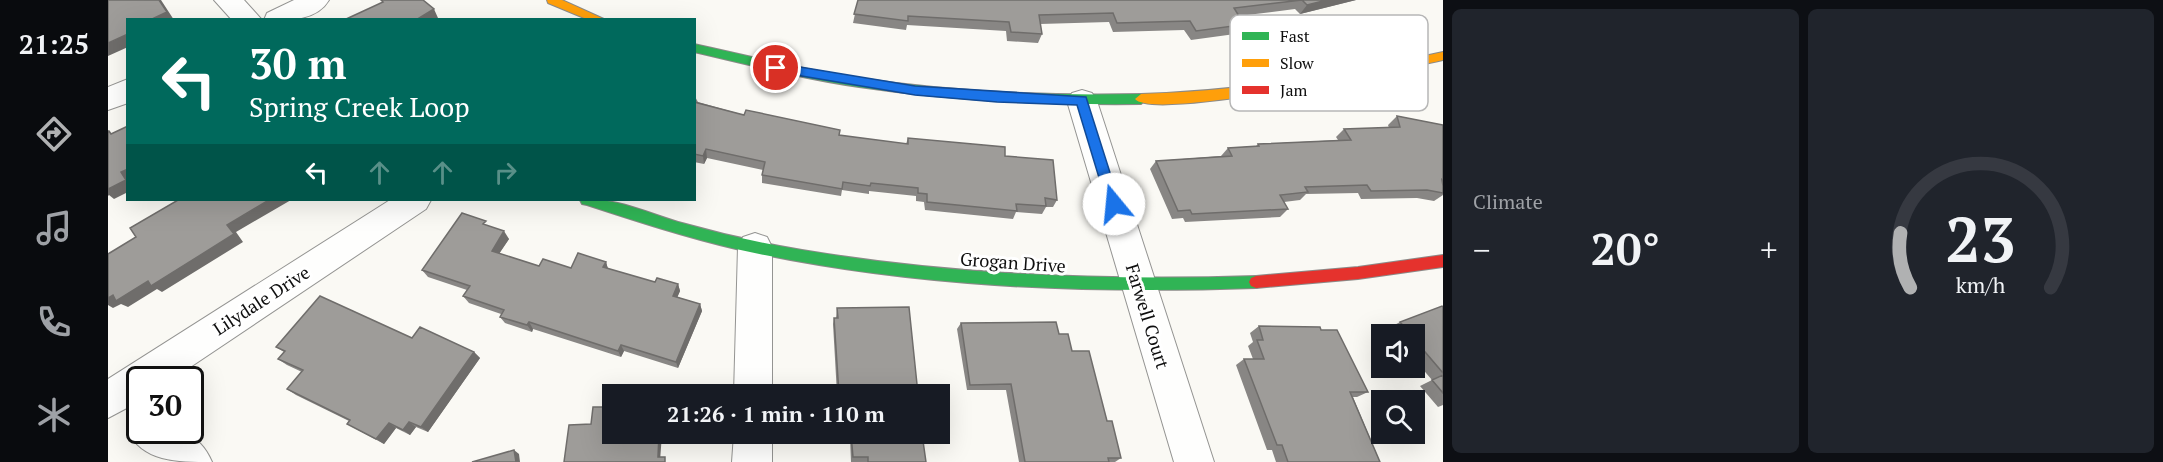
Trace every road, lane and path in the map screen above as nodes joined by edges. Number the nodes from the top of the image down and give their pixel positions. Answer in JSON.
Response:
{"nodes":[{"id":1,"x":227,"y":0,"type":"edge"},
{"id":2,"x":316,"y":0,"type":"edge"},
{"id":3,"x":552,"y":0,"type":"edge"},
{"id":4,"x":247,"y":18,"type":"edge"},
{"id":5,"x":281,"y":18,"type":"edge"},
{"id":6,"x":596,"y":18,"type":"edge"},
{"id":7,"x":696,"y":48,"type":"edge"},
{"id":8,"x":1443,"y":56,"type":"edge"},
{"id":9,"x":1428,"y":60,"type":"edge"},
{"id":10,"x":126,"y":91,"type":"edge"},
{"id":11,"x":1230,"y":95,"type":"edge"},
{"id":12,"x":108,"y":99,"type":"edge"},
{"id":13,"x":1082,"y":101,"type":"junction"},
{"id":14,"x":413,"y":201,"type":"edge"},
{"id":15,"x":590,"y":201,"type":"edge"},
{"id":16,"x":755,"y":247,"type":"junction"},
{"id":17,"x":1443,"y":261,"type":"edge"},
{"id":18,"x":1139,"y":286,"type":"junction"},
{"id":19,"x":753,"y":384,"type":"edge"},
{"id":20,"x":108,"y":402,"type":"edge"},
{"id":21,"x":126,"y":416,"type":"edge"},
{"id":22,"x":166,"y":444,"type":"edge"},
{"id":23,"x":753,"y":444,"type":"edge"},
{"id":24,"x":192,"y":462,"type":"edge"},
{"id":25,"x":752,"y":462,"type":"edge"},
{"id":26,"x":1194,"y":462,"type":"edge"}],
"edges":[{"from":1,"to":4,"type":"street"},
{"from":2,"to":5,"type":"street"},
{"from":3,"to":6,"type":"street"},
{"from":7,"to":13,"type":"street"},
{"from":8,"to":9,"type":"street"},
{"from":10,"to":12,"type":"street"},
{"from":11,"to":13,"type":"street"},
{"from":13,"to":18,"type":"street","name":"Farwell Court"},
{"from":14,"to":20,"type":"street","name":"Lilydale Drive"},
{"from":15,"to":16,"type":"street","name":"Grogan Drive"},
{"from":16,"to":18,"type":"street","name":"Grogan Drive"},
{"from":16,"to":19,"type":"street"},
{"from":17,"to":18,"type":"street","name":"Grogan Drive"},
{"from":18,"to":26,"type":"street","name":"Farwell Court"},
{"from":20,"to":21,"type":"street"},
{"from":22,"to":24,"type":"street"},
{"from":23,"to":25,"type":"street"}]}
